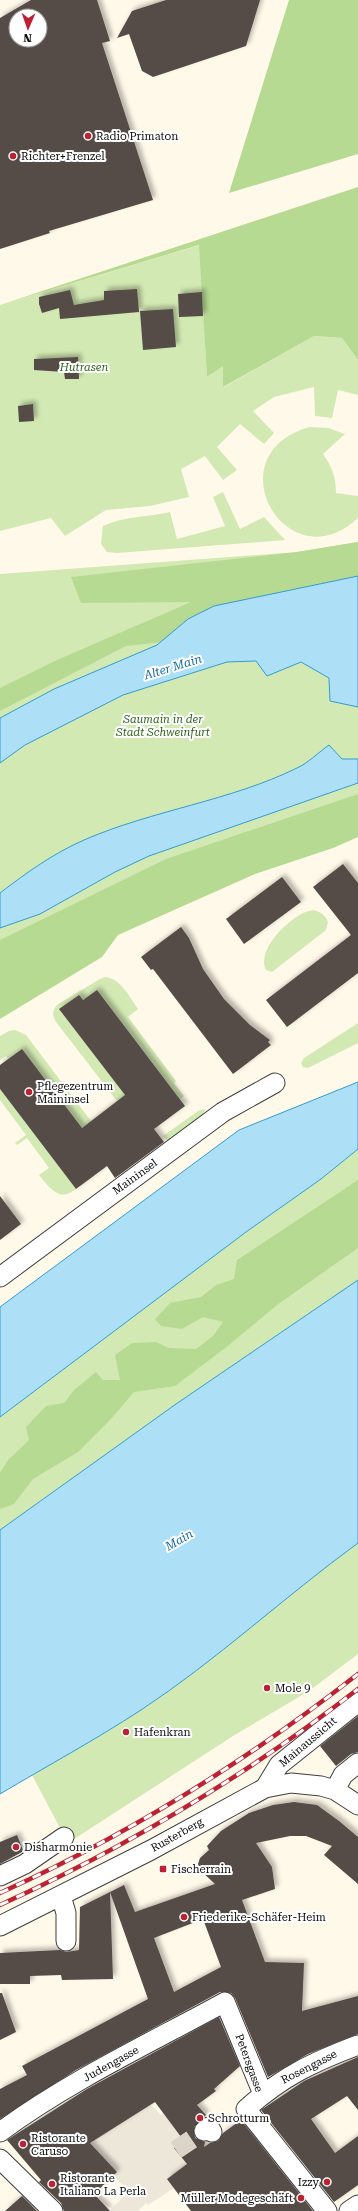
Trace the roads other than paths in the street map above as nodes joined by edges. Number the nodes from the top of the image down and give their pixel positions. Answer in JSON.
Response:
{"nodes":[{"id":1,"x":275,"y":1083,"type":"dead end"},
{"id":2,"x":0,"y":1277,"type":"edge"},
{"id":3,"x":358,"y":1702,"type":"edge"},
{"id":4,"x":358,"y":1763,"type":"edge"},
{"id":5,"x":265,"y":1788,"type":"junction"},
{"id":6,"x":336,"y":1790,"type":"junction"},
{"id":7,"x":358,"y":1806,"type":"edge"},
{"id":8,"x":64,"y":1837,"type":"dead end"},
{"id":9,"x":0,"y":1876,"type":"edge"},
{"id":10,"x":61,"y":1896,"type":"junction"},
{"id":11,"x":0,"y":1926,"type":"edge"},
{"id":12,"x":66,"y":1941,"type":"dead end"},
{"id":13,"x":225,"y":2002,"type":"joint"},
{"id":14,"x":358,"y":2045,"type":"edge"},
{"id":15,"x":263,"y":2094,"type":"junction"},
{"id":16,"x":0,"y":2132,"type":"edge"},
{"id":17,"x":0,"y":2159,"type":"edge"},
{"id":18,"x":358,"y":2205,"type":"edge"},
{"id":19,"x":54,"y":2211,"type":"edge"},
{"id":20,"x":327,"y":2211,"type":"edge"},
{"id":21,"x":349,"y":2211,"type":"edge"}],
"edges":[{"from":1,"to":2,"type":"street","name":"Maininsel"},
{"from":3,"to":5,"type":"street","name":"Mainaussicht"},
{"from":4,"to":6,"type":"street"},
{"from":5,"to":6,"type":"street","name":"Rusterberg"},
{"from":5,"to":10,"type":"street","name":"Rusterberg"},
{"from":6,"to":7,"type":"street","name":"Rusterberg"},
{"from":8,"to":9,"type":"street"},
{"from":10,"to":11,"type":"street","name":"Rusterberg"},
{"from":10,"to":12,"type":"street"},
{"from":13,"to":15,"type":"street","name":"Petersgasse"},
{"from":13,"to":16,"type":"street","name":"Judengasse"},
{"from":14,"to":15,"type":"street","name":"Rosengasse"},
{"from":15,"to":20,"type":"street","name":"Petersgasse"},
{"from":17,"to":19,"type":"street"},
{"from":18,"to":21,"type":"street"}]}
